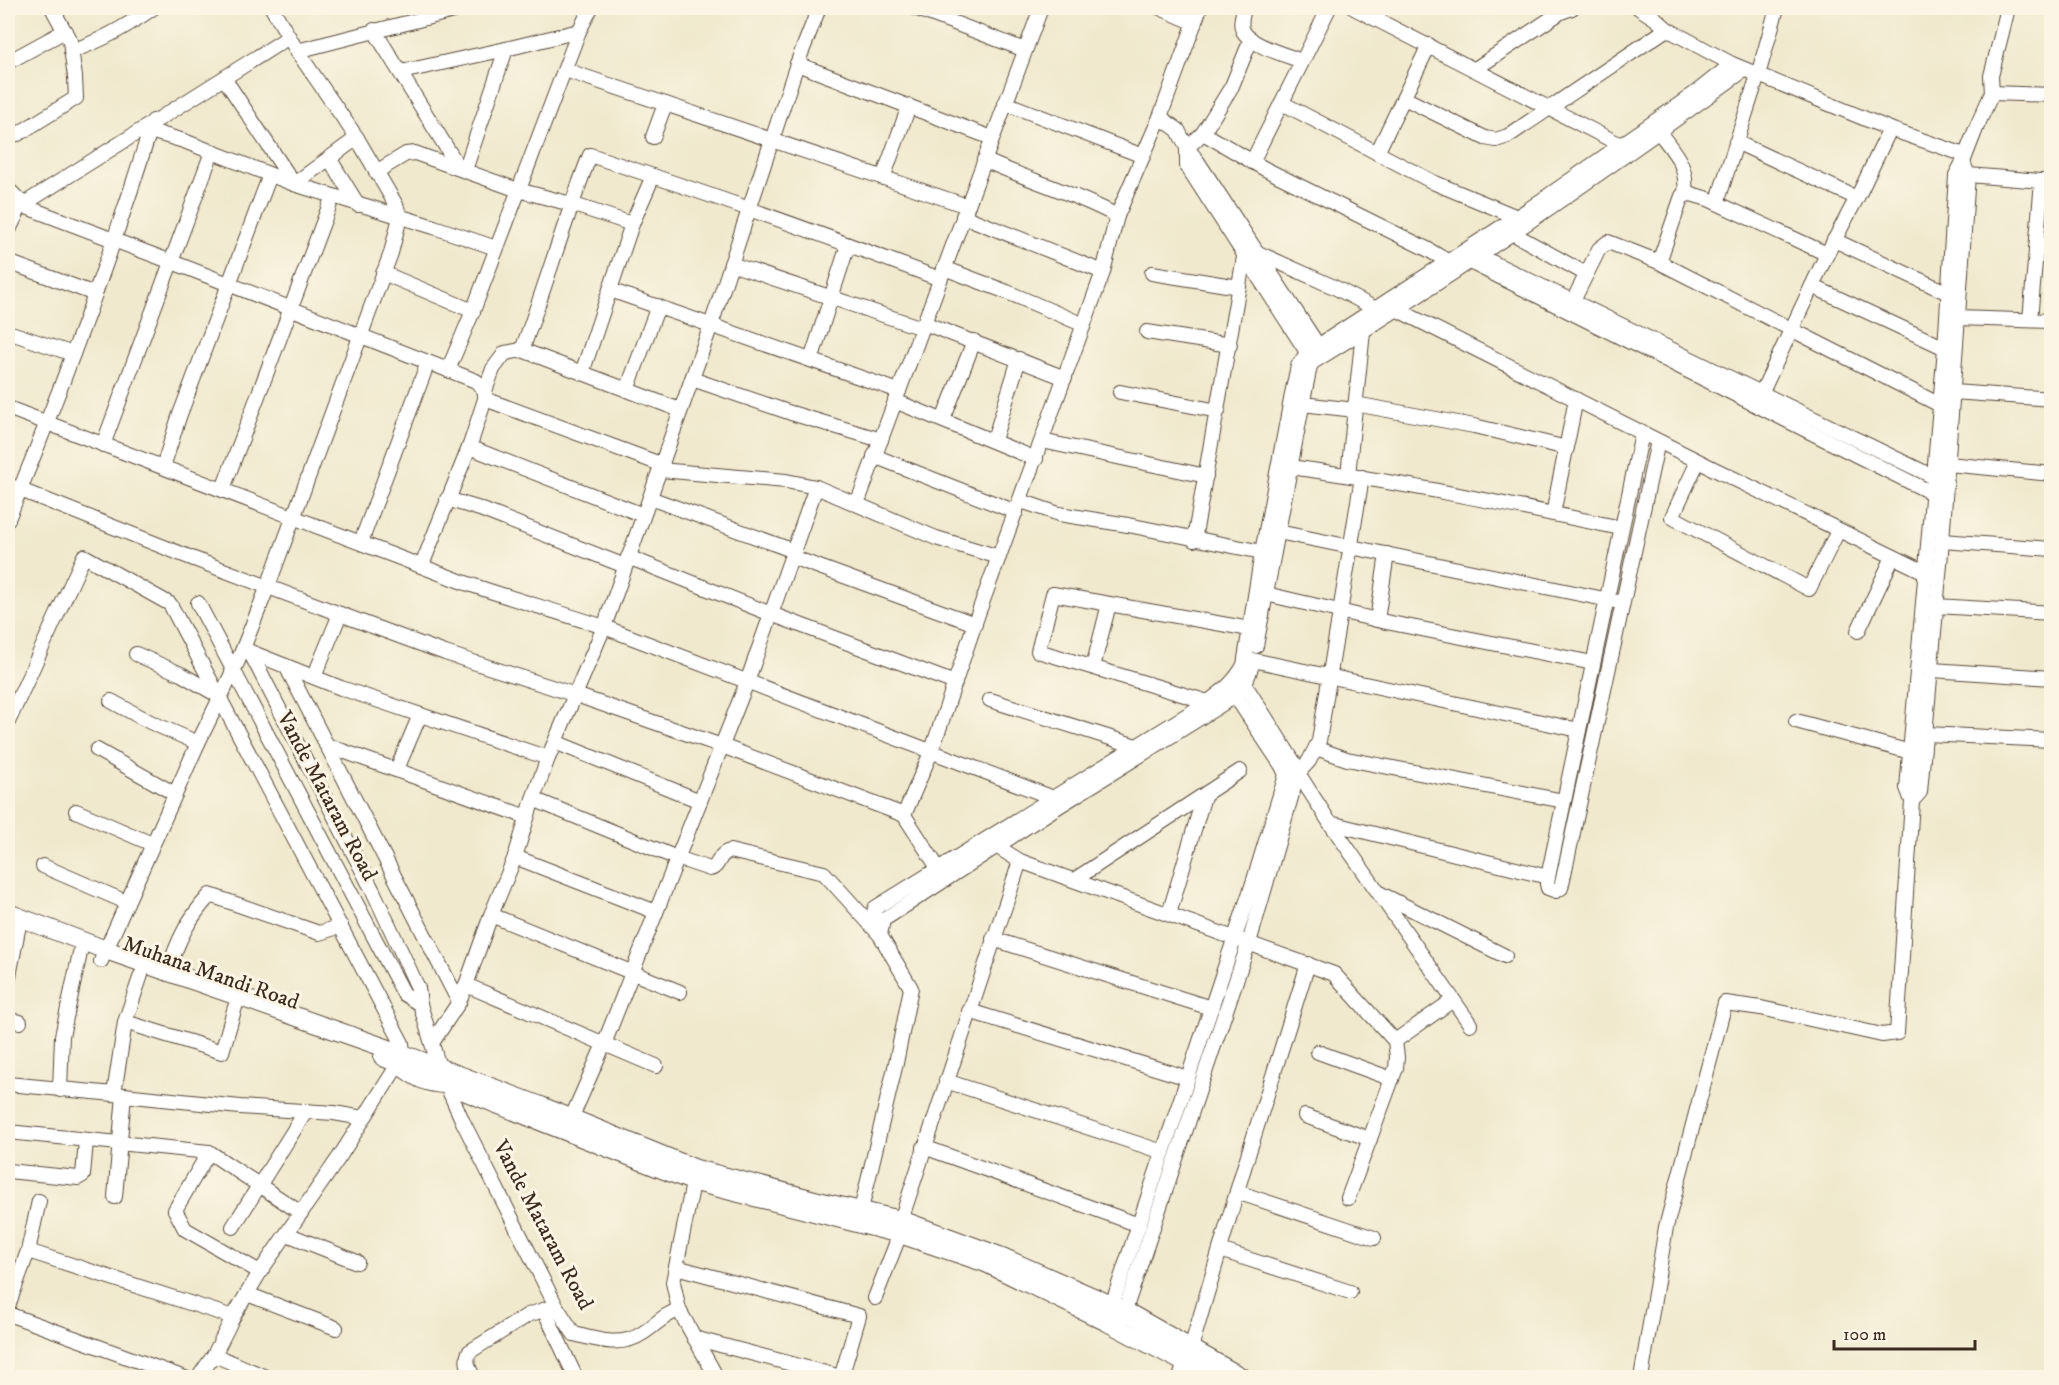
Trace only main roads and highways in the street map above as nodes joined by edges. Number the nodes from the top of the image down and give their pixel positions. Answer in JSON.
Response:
{"nodes":[{"id":1,"x":8,"y":913,"type":"edge"},
{"id":2,"x":13,"y":928,"type":"edge"},
{"id":3,"x":103,"y":955,"type":"junction"},
{"id":4,"x":401,"y":1058,"type":"junction"},
{"id":5,"x":442,"y":1076,"type":"junction"},
{"id":6,"x":694,"y":1175,"type":"junction"},
{"id":7,"x":901,"y":1227,"type":"junction"},
{"id":8,"x":1185,"y":1362,"type":"edge"},
{"id":9,"x":1214,"y":1377,"type":"edge"},
{"id":10,"x":1244,"y":1377,"type":"edge"}],
"edges":[{"from":1,"to":3,"type":"main road"},
{"from":2,"to":3,"type":"main road","name":"Muhana Mandi Road"},
{"from":3,"to":4,"type":"main road"},
{"from":3,"to":4,"type":"main road","name":"Muhana Mandi Road"},
{"from":4,"to":5,"type":"main road"},
{"from":5,"to":6,"type":"main road"},
{"from":5,"to":6,"type":"main road"},
{"from":6,"to":7,"type":"main road"},
{"from":6,"to":7,"type":"main road"},
{"from":7,"to":8,"type":"main road"},
{"from":8,"to":9,"type":"main road"},
{"from":8,"to":10,"type":"main road"}]}
